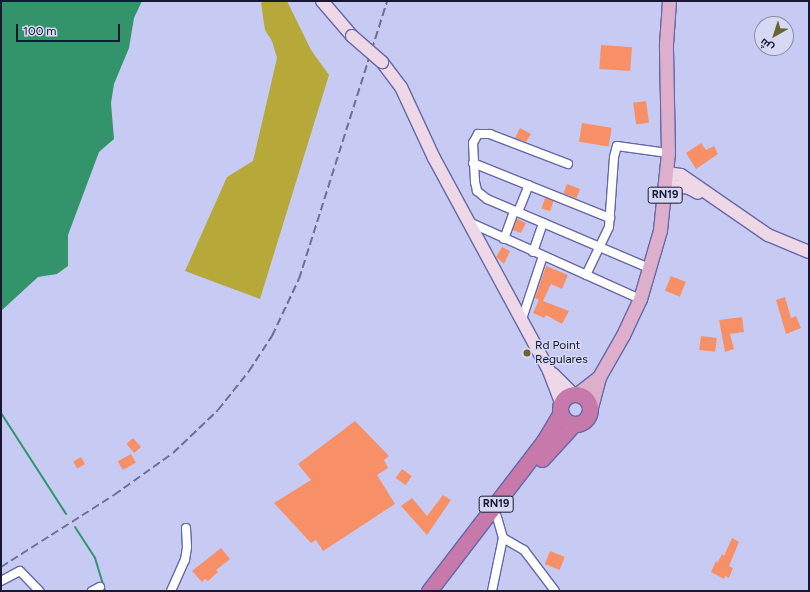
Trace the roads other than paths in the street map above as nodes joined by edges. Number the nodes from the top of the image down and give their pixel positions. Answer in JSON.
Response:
{"nodes":[{"id":1,"x":322,"y":1,"type":"edge"},
{"id":2,"x":669,"y":1,"type":"edge"},
{"id":3,"x":668,"y":153,"type":"junction"},
{"id":4,"x":473,"y":163,"type":"junction"},
{"id":5,"x":568,"y":164,"type":"dead end"},
{"id":6,"x":667,"y":179,"type":"junction"},
{"id":7,"x":529,"y":185,"type":"junction"},
{"id":8,"x":690,"y":185,"type":"junction"},
{"id":9,"x":516,"y":212,"type":"junction"},
{"id":10,"x":610,"y":218,"type":"junction"},
{"id":11,"x":471,"y":223,"type":"junction"},
{"id":12,"x":543,"y":223,"type":"junction"},
{"id":13,"x":504,"y":239,"type":"junction"},
{"id":14,"x":600,"y":246,"type":"junction"},
{"id":15,"x":532,"y":252,"type":"junction"},
{"id":16,"x":809,"y":252,"type":"edge"},
{"id":17,"x":543,"y":256,"type":"junction"},
{"id":18,"x":809,"y":259,"type":"edge"},
{"id":19,"x":649,"y":268,"type":"junction"},
{"id":20,"x":586,"y":275,"type":"junction"},
{"id":21,"x":640,"y":299,"type":"junction"},
{"id":22,"x":522,"y":319,"type":"junction"},
{"id":23,"x":599,"y":377,"type":"junction"},
{"id":24,"x":568,"y":401,"type":"junction"},
{"id":25,"x":590,"y":410,"type":"junction"},
{"id":26,"x":573,"y":425,"type":"junction"},
{"id":27,"x":497,"y":517,"type":"junction"},
{"id":28,"x":186,"y":528,"type":"dead end"},
{"id":29,"x":503,"y":538,"type":"junction"},
{"id":30,"x":1,"y":581,"type":"edge"},
{"id":31,"x":100,"y":587,"type":"dead end"},
{"id":32,"x":39,"y":591,"type":"edge"},
{"id":33,"x":92,"y":591,"type":"edge"},
{"id":34,"x":171,"y":591,"type":"edge"},
{"id":35,"x":429,"y":591,"type":"edge"},
{"id":36,"x":440,"y":591,"type":"edge"},
{"id":37,"x":492,"y":591,"type":"edge"},
{"id":38,"x":555,"y":591,"type":"edge"}],
"edges":[{"from":1,"to":11,"type":"main road","bridge":true},
{"from":2,"to":3,"type":"main road","number":"RN19"},
{"from":3,"to":6,"type":"main road","number":"RN19"},
{"from":3,"to":10,"type":"street"},
{"from":4,"to":5,"type":"street"},
{"from":4,"to":7,"type":"street"},
{"from":4,"to":9,"type":"street"},
{"from":6,"to":8,"type":"main road"},
{"from":6,"to":19,"type":"main road","number":"RN19"},
{"from":7,"to":9,"type":"street"},
{"from":7,"to":10,"type":"street"},
{"from":8,"to":16,"type":"main road"},
{"from":8,"to":18,"type":"main road"},
{"from":9,"to":12,"type":"street"},
{"from":9,"to":13,"type":"street"},
{"from":10,"to":14,"type":"street"},
{"from":11,"to":13,"type":"street"},
{"from":11,"to":22,"type":"main road"},
{"from":12,"to":14,"type":"street"},
{"from":12,"to":15,"type":"street"},
{"from":13,"to":15,"type":"street"},
{"from":14,"to":19,"type":"street"},
{"from":14,"to":20,"type":"street"},
{"from":15,"to":17,"type":"street"},
{"from":17,"to":20,"type":"street"},
{"from":17,"to":22,"type":"street"},
{"from":19,"to":21,"type":"main road","number":"RN19"},
{"from":20,"to":21,"type":"street"},
{"from":21,"to":23,"type":"main road","number":"RN19"},
{"from":22,"to":24,"type":"main road"},
{"from":23,"to":24,"type":"main road","number":"RN19"},
{"from":23,"to":25,"type":"main road","number":"RN19"},
{"from":24,"to":25,"type":"highway"},
{"from":24,"to":26,"type":"highway"},
{"from":24,"to":35,"type":"highway","number":"RN19"},
{"from":25,"to":26,"type":"highway","number":"RN19"},
{"from":26,"to":27,"type":"highway","number":"RN19"},
{"from":27,"to":29,"type":"street"},
{"from":27,"to":36,"type":"highway","number":"RN19"},
{"from":28,"to":34,"type":"street"},
{"from":29,"to":37,"type":"street"},
{"from":29,"to":38,"type":"street"},
{"from":30,"to":32,"type":"street"},
{"from":31,"to":33,"type":"street"}]}
